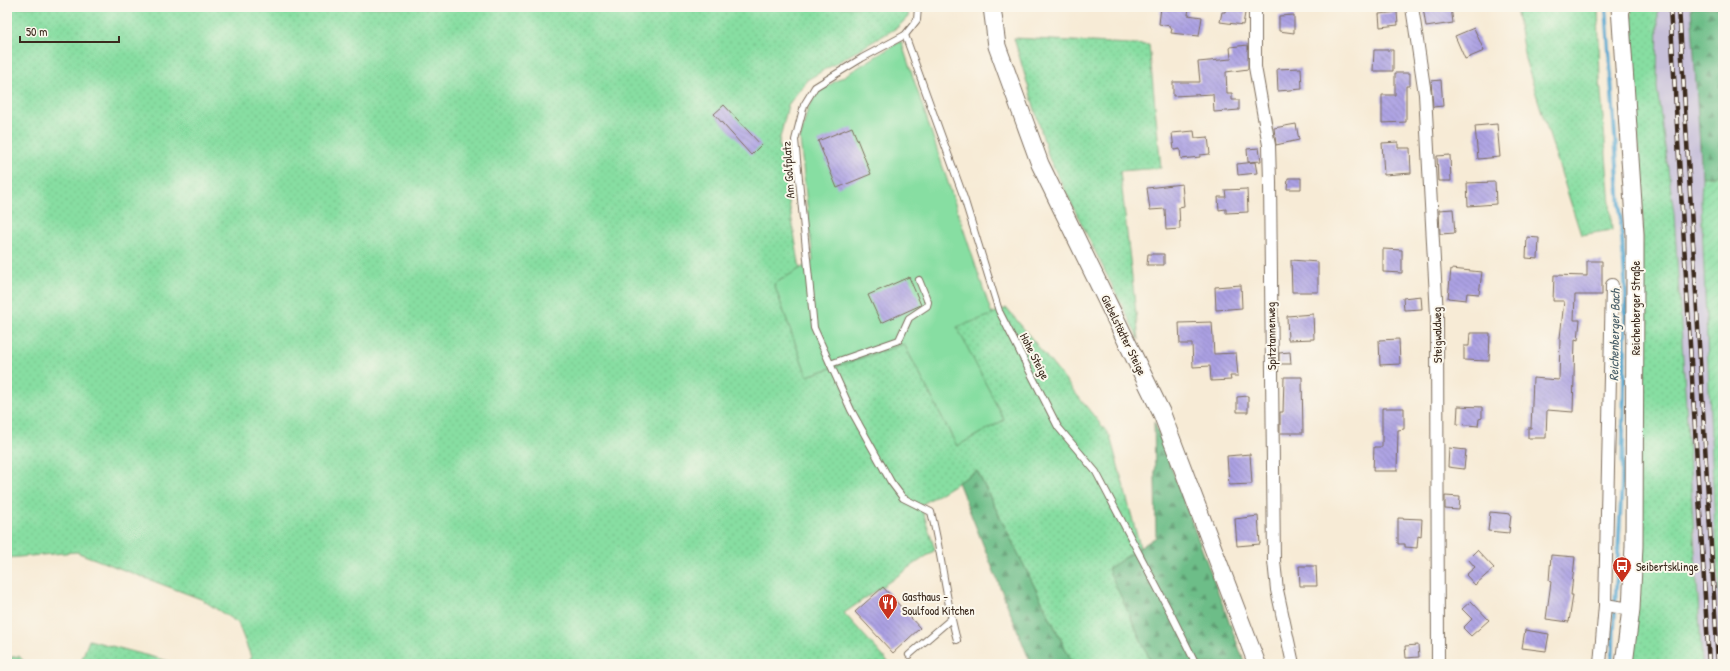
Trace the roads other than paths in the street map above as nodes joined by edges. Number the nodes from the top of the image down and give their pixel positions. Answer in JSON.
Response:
{"nodes":[{"id":1,"x":918,"y":7,"type":"edge"},
{"id":2,"x":992,"y":7,"type":"edge"},
{"id":3,"x":1255,"y":7,"type":"edge"},
{"id":4,"x":1412,"y":7,"type":"edge"},
{"id":5,"x":1620,"y":7,"type":"edge"},
{"id":6,"x":905,"y":35,"type":"junction"},
{"id":7,"x":919,"y":280,"type":"dead end"},
{"id":8,"x":1612,"y":285,"type":"dead end"},
{"id":9,"x":830,"y":364,"type":"junction"},
{"id":10,"x":1607,"y":605,"type":"junction"},
{"id":11,"x":1627,"y":608,"type":"junction"},
{"id":12,"x":951,"y":618,"type":"junction"},
{"id":13,"x":957,"y":640,"type":"dead end"},
{"id":14,"x":909,"y":655,"type":"dead end"},
{"id":15,"x":1196,"y":664,"type":"edge"},
{"id":16,"x":1257,"y":664,"type":"edge"},
{"id":17,"x":1293,"y":664,"type":"edge"},
{"id":18,"x":1438,"y":664,"type":"edge"},
{"id":19,"x":1600,"y":664,"type":"edge"},
{"id":20,"x":1624,"y":664,"type":"edge"}],
"edges":[{"from":1,"to":6,"type":"lane","name":"Am Golfplatz"},
{"from":2,"to":16,"type":"main road","name":"Giebelstädter Steige"},
{"from":3,"to":17,"type":"street","name":"Spitztannenweg"},
{"from":4,"to":18,"type":"street","name":"Steigwaldweg"},
{"from":5,"to":11,"type":"main road","name":"Reichenberger Straße"},
{"from":6,"to":9,"type":"lane","name":"Am Golfplatz"},
{"from":6,"to":15,"type":"lane","name":"Hohe Steige"},
{"from":7,"to":9,"type":"lane"},
{"from":8,"to":10,"type":"street","name":"Reichenberger Straße"},
{"from":9,"to":12,"type":"lane","name":"Am Golfplatz"},
{"from":10,"to":11,"type":"street"},
{"from":10,"to":19,"type":"street","name":"Reichenberger Straße"},
{"from":11,"to":20,"type":"main road","name":"Reichenberger Straße"},
{"from":12,"to":13,"type":"lane","name":"Am Golfplatz"},
{"from":12,"to":14,"type":"lane"}]}
